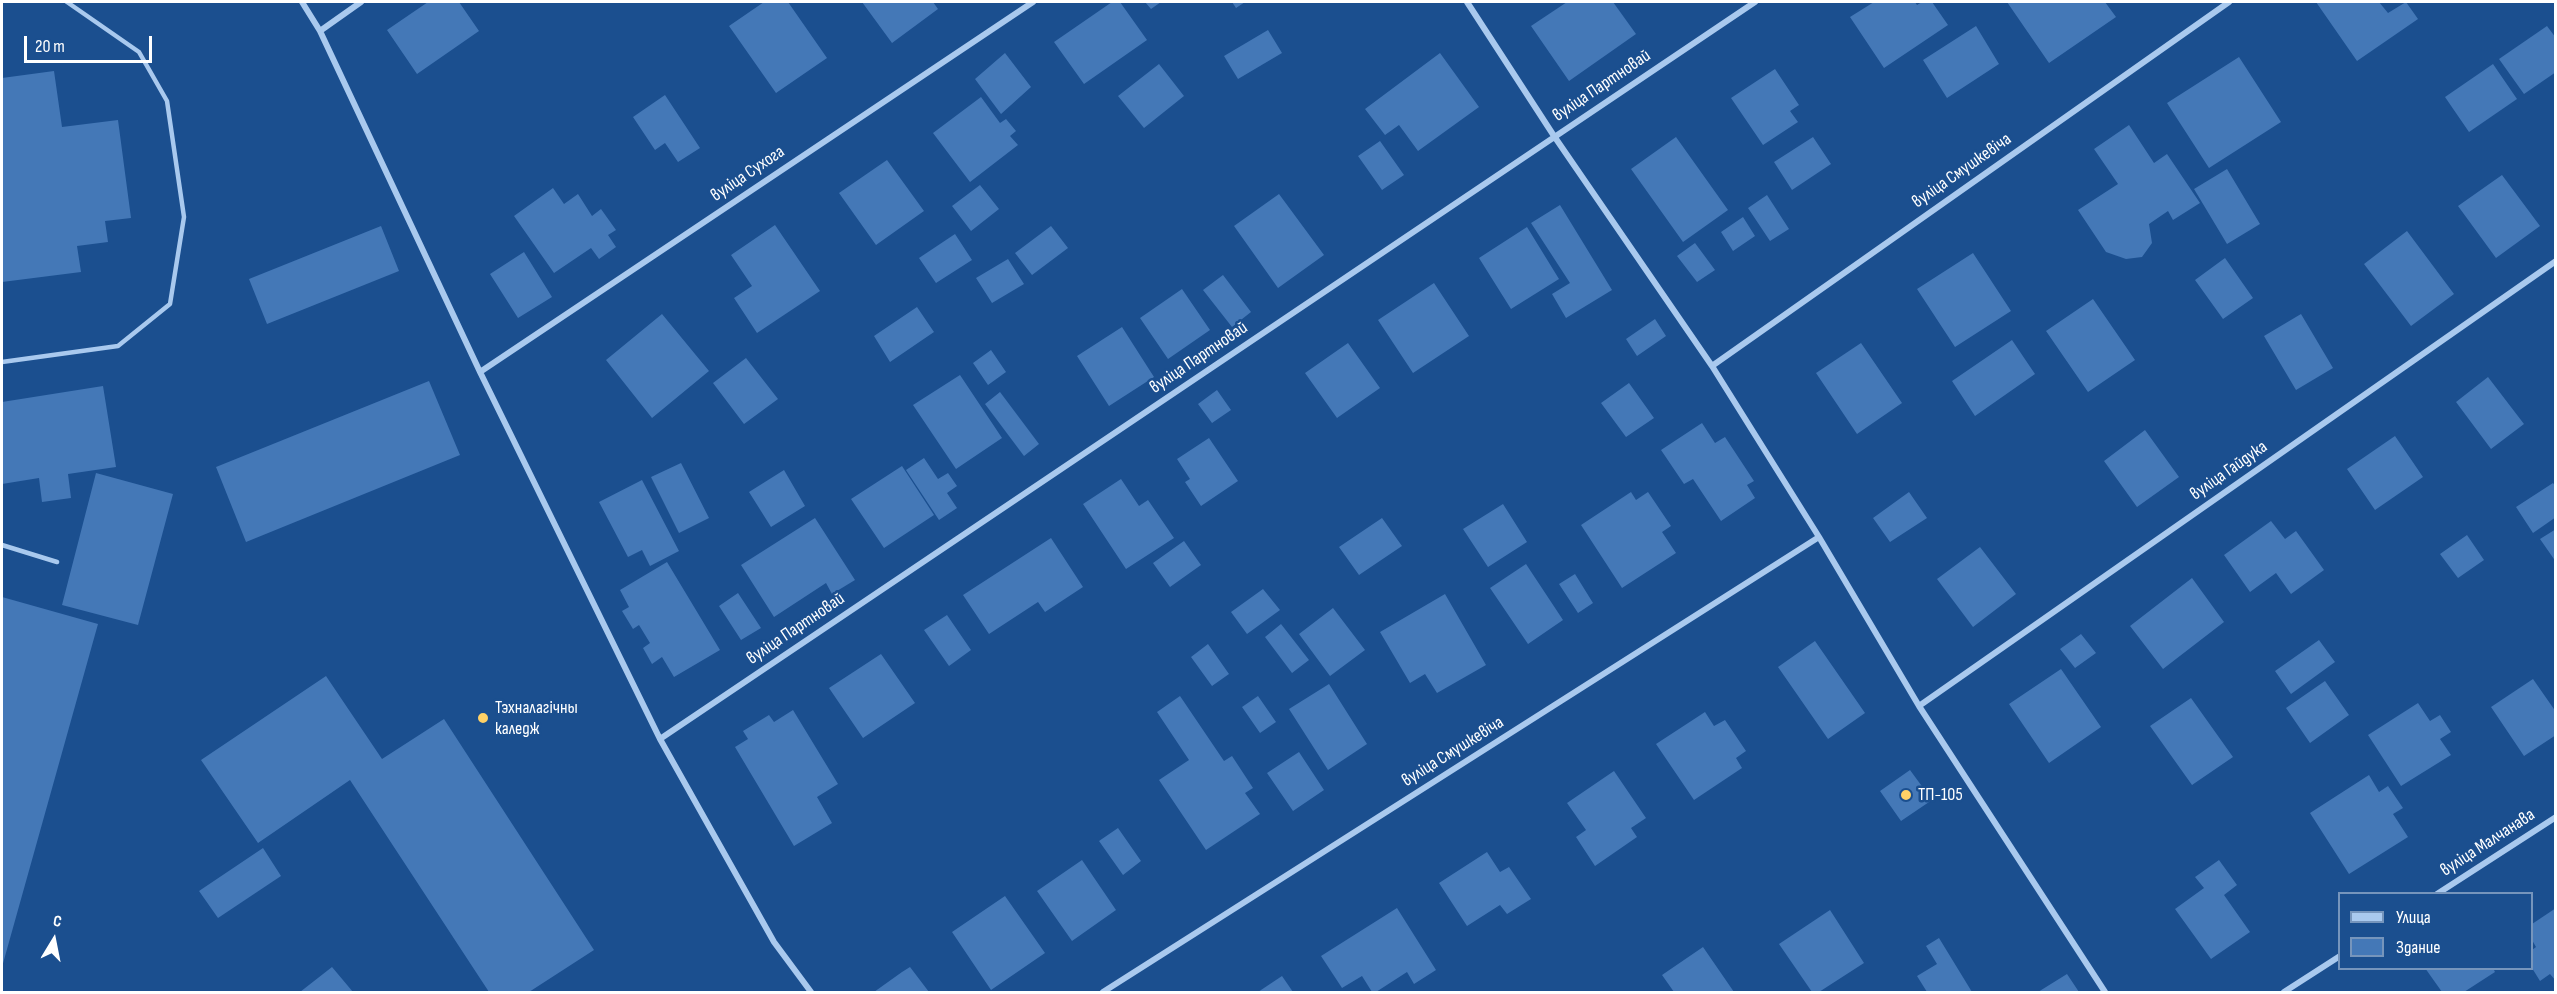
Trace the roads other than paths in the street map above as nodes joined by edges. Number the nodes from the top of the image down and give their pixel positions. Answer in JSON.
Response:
{"nodes":[{"id":1,"x":67,"y":2,"type":"edge"},
{"id":2,"x":302,"y":2,"type":"edge"},
{"id":3,"x":361,"y":2,"type":"edge"},
{"id":4,"x":1033,"y":2,"type":"edge"},
{"id":5,"x":1467,"y":2,"type":"edge"},
{"id":6,"x":1755,"y":2,"type":"edge"},
{"id":7,"x":2229,"y":2,"type":"edge"},
{"id":8,"x":321,"y":31,"type":"junction"},
{"id":9,"x":1554,"y":136,"type":"junction"},
{"id":10,"x":2556,"y":261,"type":"edge"},
{"id":11,"x":2,"y":362,"type":"edge"},
{"id":12,"x":1712,"y":366,"type":"junction"},
{"id":13,"x":480,"y":372,"type":"junction"},
{"id":14,"x":1819,"y":537,"type":"junction"},
{"id":15,"x":2,"y":545,"type":"edge"},
{"id":16,"x":57,"y":562,"type":"dead end"},
{"id":17,"x":1920,"y":706,"type":"junction"},
{"id":18,"x":660,"y":739,"type":"junction"},
{"id":19,"x":2556,"y":817,"type":"edge"},
{"id":20,"x":2440,"y":892,"type":"edge"},
{"id":21,"x":2338,"y":957,"type":"edge"},
{"id":22,"x":811,"y":993,"type":"edge"},
{"id":23,"x":1103,"y":993,"type":"edge"},
{"id":24,"x":2105,"y":993,"type":"edge"},
{"id":25,"x":2284,"y":993,"type":"edge"}],
"edges":[{"from":1,"to":11,"type":"lane"},
{"from":2,"to":8,"type":"street"},
{"from":3,"to":8,"type":"street"},
{"from":4,"to":13,"type":"street","name":"вуліца Сухога"},
{"from":5,"to":9,"type":"street"},
{"from":6,"to":9,"type":"street","name":"вуліца Партновай"},
{"from":7,"to":12,"type":"street","name":"вуліца Смушкевіча"},
{"from":8,"to":13,"type":"street"},
{"from":9,"to":12,"type":"street"},
{"from":9,"to":18,"type":"street","name":"вуліца Партновай"},
{"from":10,"to":17,"type":"street","name":"вуліца Гайдука"},
{"from":12,"to":14,"type":"street"},
{"from":13,"to":18,"type":"street"},
{"from":14,"to":17,"type":"street"},
{"from":14,"to":23,"type":"street","name":"вуліца Смушкевіча"},
{"from":15,"to":16,"type":"lane"},
{"from":17,"to":24,"type":"street"},
{"from":18,"to":22,"type":"street"},
{"from":19,"to":20,"type":"street","name":"вуліца Малчанава"},
{"from":21,"to":25,"type":"street"}]}
